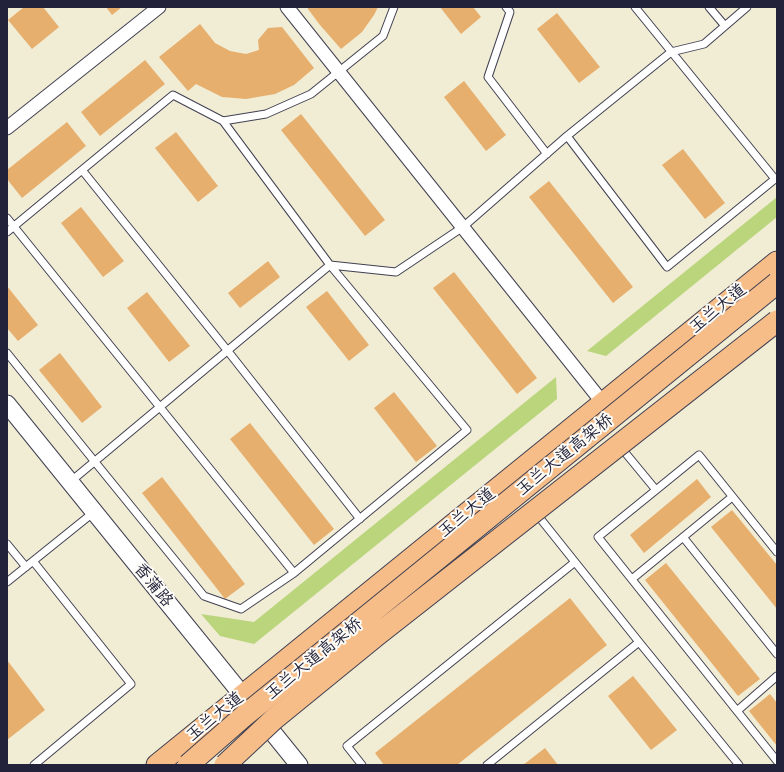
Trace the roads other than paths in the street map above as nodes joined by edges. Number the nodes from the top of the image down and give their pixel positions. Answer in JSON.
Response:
{"nodes":[{"id":1,"x":159,"y":7,"type":"edge"},
{"id":2,"x":287,"y":7,"type":"edge"},
{"id":3,"x":394,"y":7,"type":"edge"},
{"id":4,"x":506,"y":7,"type":"edge"},
{"id":5,"x":635,"y":7,"type":"edge"},
{"id":6,"x":709,"y":7,"type":"edge"},
{"id":7,"x":747,"y":7,"type":"edge"},
{"id":8,"x":725,"y":26,"type":"junction"},
{"id":9,"x":671,"y":52,"type":"junction"},
{"id":10,"x":339,"y":72,"type":"junction"},
{"id":11,"x":222,"y":121,"type":"junction"},
{"id":12,"x":7,"y":128,"type":"edge"},
{"id":13,"x":567,"y":136,"type":"junction"},
{"id":14,"x":547,"y":154,"type":"junction"},
{"id":15,"x":82,"y":170,"type":"junction"},
{"id":16,"x":7,"y":218,"type":"edge"},
{"id":17,"x":14,"y":226,"type":"junction"},
{"id":18,"x":463,"y":227,"type":"junction"},
{"id":19,"x":7,"y":232,"type":"edge"},
{"id":20,"x":777,"y":262,"type":"edge"},
{"id":21,"x":330,"y":265,"type":"junction"},
{"id":22,"x":777,"y":283,"type":"edge"},
{"id":23,"x":777,"y":326,"type":"edge"},
{"id":24,"x":227,"y":350,"type":"junction"},
{"id":25,"x":7,"y":353,"type":"edge"},
{"id":26,"x":603,"y":403,"type":"junction"},
{"id":27,"x":7,"y":404,"type":"edge"},
{"id":28,"x":160,"y":408,"type":"junction"},
{"id":29,"x":623,"y":450,"type":"junction"},
{"id":30,"x":95,"y":462,"type":"junction"},
{"id":31,"x":70,"y":482,"type":"junction"},
{"id":32,"x":656,"y":490,"type":"junction"},
{"id":33,"x":732,"y":497,"type":"junction"},
{"id":34,"x":94,"y":512,"type":"junction"},
{"id":35,"x":539,"y":517,"type":"junction"},
{"id":36,"x":360,"y":519,"type":"junction"},
{"id":37,"x":683,"y":537,"type":"junction"},
{"id":38,"x":7,"y":544,"type":"edge"},
{"id":39,"x":777,"y":552,"type":"edge"},
{"id":40,"x":33,"y":561,"type":"junction"},
{"id":41,"x":575,"y":562,"type":"junction"},
{"id":42,"x":26,"y":567,"type":"junction"},
{"id":43,"x":294,"y":573,"type":"junction"},
{"id":44,"x":632,"y":580,"type":"junction"},
{"id":45,"x":7,"y":582,"type":"edge"},
{"id":46,"x":639,"y":642,"type":"junction"},
{"id":47,"x":777,"y":654,"type":"edge"},
{"id":48,"x":777,"y":676,"type":"edge"},
{"id":49,"x":242,"y":695,"type":"junction"},
{"id":50,"x":737,"y":711,"type":"junction"},
{"id":51,"x":272,"y":731,"type":"junction"},
{"id":52,"x":777,"y":761,"type":"edge"},
{"id":53,"x":34,"y":765,"type":"edge"},
{"id":54,"x":156,"y":765,"type":"edge"},
{"id":55,"x":188,"y":765,"type":"edge"},
{"id":56,"x":225,"y":765,"type":"edge"},
{"id":57,"x":230,"y":765,"type":"edge"},
{"id":58,"x":299,"y":765,"type":"edge"},
{"id":59,"x":362,"y":765,"type":"edge"},
{"id":60,"x":487,"y":765,"type":"edge"},
{"id":61,"x":739,"y":765,"type":"edge"}],
"edges":[{"from":1,"to":12,"type":"street"},
{"from":2,"to":10,"type":"street"},
{"from":3,"to":10,"type":"lane"},
{"from":4,"to":14,"type":"lane"},
{"from":5,"to":9,"type":"lane"},
{"from":6,"to":8,"type":"lane"},
{"from":7,"to":8,"type":"lane"},
{"from":8,"to":9,"type":"lane"},
{"from":9,"to":13,"type":"lane"},
{"from":9,"to":13,"type":"lane"},
{"from":10,"to":11,"type":"lane"},
{"from":10,"to":18,"type":"street"},
{"from":11,"to":15,"type":"lane"},
{"from":11,"to":21,"type":"lane"},
{"from":13,"to":14,"type":"lane"},
{"from":14,"to":18,"type":"lane"},
{"from":15,"to":17,"type":"lane"},
{"from":15,"to":24,"type":"lane"},
{"from":16,"to":17,"type":"lane"},
{"from":17,"to":19,"type":"lane"},
{"from":17,"to":28,"type":"lane"},
{"from":18,"to":21,"type":"lane"},
{"from":18,"to":26,"type":"street"},
{"from":20,"to":26,"type":"main road","name":"玉兰大道"},
{"from":21,"to":24,"type":"lane"},
{"from":21,"to":36,"type":"lane"},
{"from":22,"to":55,"type":"main road","name":"玉兰大道高架桥","bridge":true},
{"from":23,"to":29,"type":"main road"},
{"from":23,"to":56,"type":"main road","name":"玉兰大道高架桥","bridge":true},
{"from":24,"to":28,"type":"lane"},
{"from":24,"to":36,"type":"lane"},
{"from":25,"to":30,"type":"lane"},
{"from":26,"to":49,"type":"main road","name":"玉兰大道"},
{"from":27,"to":31,"type":"street","name":"香蒲路"},
{"from":28,"to":30,"type":"lane"},
{"from":28,"to":43,"type":"lane"},
{"from":29,"to":32,"type":"lane"},
{"from":29,"to":35,"type":"main road"},
{"from":30,"to":31,"type":"lane"},
{"from":30,"to":43,"type":"lane"},
{"from":31,"to":34,"type":"street","name":"香蒲路"},
{"from":32,"to":33,"type":"lane"},
{"from":32,"to":44,"type":"lane"},
{"from":33,"to":37,"type":"lane"},
{"from":33,"to":39,"type":"lane"},
{"from":34,"to":40,"type":"lane"},
{"from":34,"to":49,"type":"street","name":"香蒲路"},
{"from":35,"to":41,"type":"lane"},
{"from":35,"to":51,"type":"main road"},
{"from":36,"to":43,"type":"lane"},
{"from":37,"to":44,"type":"lane"},
{"from":37,"to":47,"type":"lane"},
{"from":38,"to":42,"type":"lane"},
{"from":40,"to":42,"type":"lane"},
{"from":40,"to":53,"type":"lane"},
{"from":41,"to":46,"type":"lane"},
{"from":41,"to":59,"type":"lane"},
{"from":42,"to":45,"type":"lane"},
{"from":44,"to":50,"type":"lane"},
{"from":46,"to":60,"type":"lane"},
{"from":46,"to":61,"type":"lane"},
{"from":48,"to":50,"type":"lane"},
{"from":49,"to":51,"type":"street","name":"香蒲路"},
{"from":49,"to":54,"type":"main road","name":"玉兰大道"},
{"from":50,"to":52,"type":"lane"},
{"from":51,"to":57,"type":"main road"},
{"from":51,"to":58,"type":"street","name":"香蒲路"}]}
